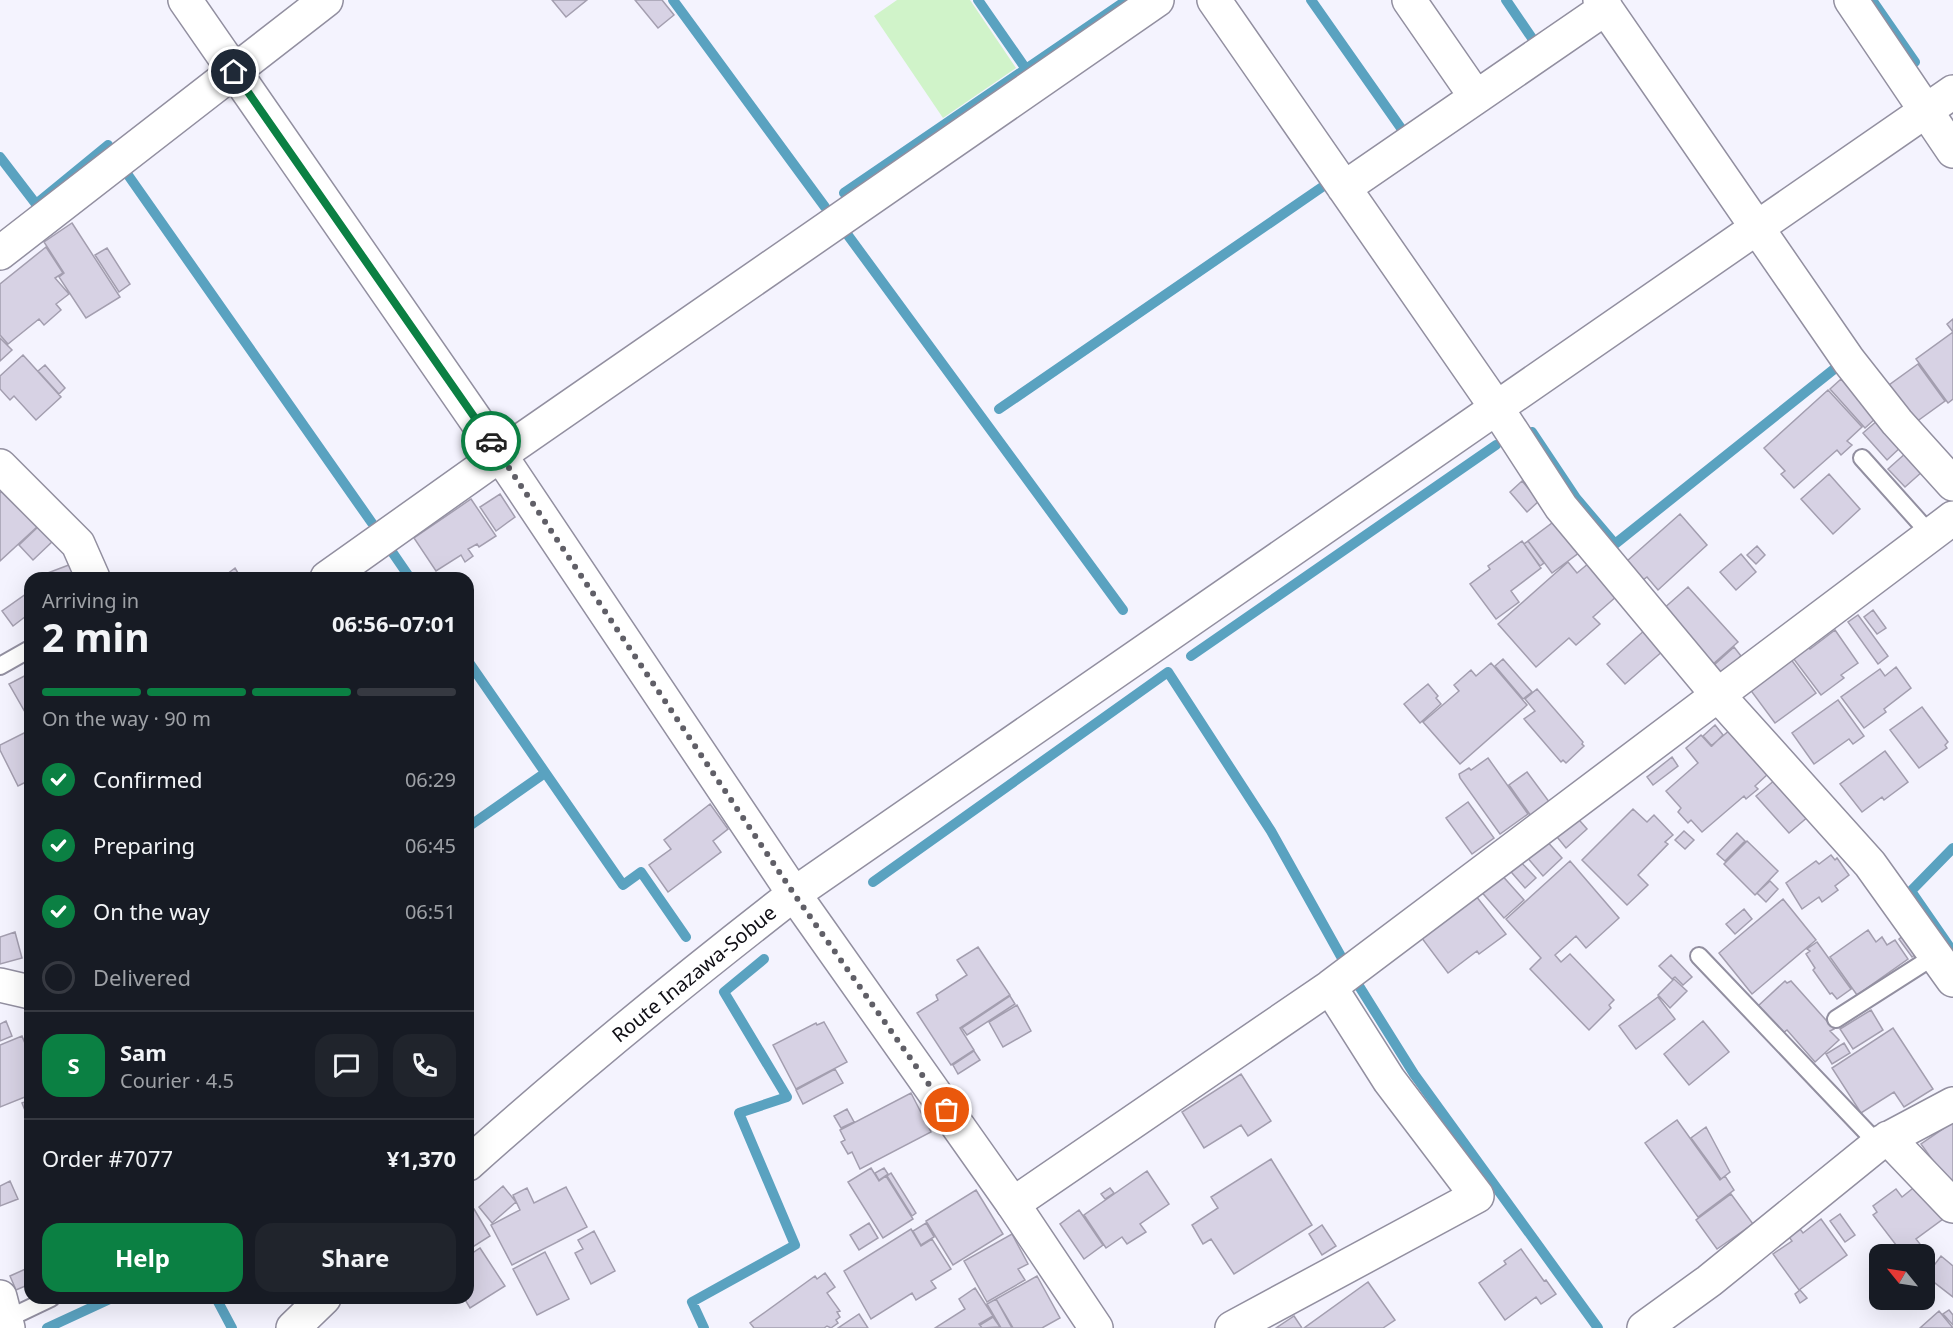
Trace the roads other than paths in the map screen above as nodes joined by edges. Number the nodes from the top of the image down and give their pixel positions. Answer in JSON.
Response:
{"nodes":[{"id":1,"x":185,"y":0,"type":"edge"},
{"id":2,"x":326,"y":0,"type":"edge"},
{"id":3,"x":1157,"y":0,"type":"edge"},
{"id":4,"x":1214,"y":0,"type":"edge"},
{"id":5,"x":1409,"y":0,"type":"edge"},
{"id":6,"x":1851,"y":0,"type":"edge"},
{"id":7,"x":1603,"y":4,"type":"edge"},
{"id":8,"x":234,"y":72,"type":"junction"},
{"id":9,"x":1953,"y":92,"type":"edge"},
{"id":10,"x":1476,"y":97,"type":"junction"},
{"id":11,"x":1926,"y":110,"type":"junction"},
{"id":12,"x":1953,"y":151,"type":"edge"},
{"id":13,"x":1344,"y":188,"type":"junction"},
{"id":14,"x":1757,"y":227,"type":"junction"},
{"id":15,"x":0,"y":253,"type":"edge"},
{"id":16,"x":1496,"y":407,"type":"junction"},
{"id":17,"x":500,"y":454,"type":"junction"},
{"id":18,"x":1862,"y":458,"type":"dead end"},
{"id":19,"x":0,"y":466,"type":"edge"},
{"id":20,"x":1953,"y":484,"type":"edge"},
{"id":21,"x":1942,"y":526,"type":"edge"},
{"id":22,"x":90,"y":572,"type":"edge"},
{"id":23,"x":335,"y":572,"type":"edge"},
{"id":24,"x":24,"y":652,"type":"edge"},
{"id":25,"x":0,"y":666,"type":"edge"},
{"id":26,"x":1717,"y":694,"type":"junction"},
{"id":27,"x":794,"y":894,"type":"junction"},
{"id":28,"x":1699,"y":956,"type":"dead end"},
{"id":29,"x":1944,"y":967,"type":"edge"},
{"id":30,"x":0,"y":985,"type":"edge"},
{"id":31,"x":1330,"y":987,"type":"junction"},
{"id":32,"x":24,"y":991,"type":"edge"},
{"id":33,"x":1836,"y":1019,"type":"dead end"},
{"id":34,"x":1953,"y":1104,"type":"edge"},
{"id":35,"x":1883,"y":1141,"type":"junction"},
{"id":36,"x":474,"y":1159,"type":"edge"},
{"id":37,"x":1013,"y":1204,"type":"junction"},
{"id":38,"x":1953,"y":1206,"type":"edge"},
{"id":39,"x":34,"y":1304,"type":"edge"},
{"id":40,"x":318,"y":1304,"type":"edge"},
{"id":41,"x":5,"y":1314,"type":"edge"},
{"id":42,"x":293,"y":1328,"type":"edge"},
{"id":43,"x":1096,"y":1328,"type":"edge"},
{"id":44,"x":1232,"y":1328,"type":"edge"},
{"id":45,"x":1644,"y":1328,"type":"edge"}],
"edges":[{"from":1,"to":8,"type":"street"},
{"from":2,"to":8,"type":"street"},
{"from":3,"to":17,"type":"street"},
{"from":4,"to":13,"type":"street"},
{"from":5,"to":10,"type":"street"},
{"from":6,"to":11,"type":"street"},
{"from":7,"to":10,"type":"street"},
{"from":7,"to":14,"type":"street"},
{"from":8,"to":15,"type":"street"},
{"from":8,"to":17,"type":"street"},
{"from":9,"to":11,"type":"street"},
{"from":10,"to":13,"type":"street"},
{"from":11,"to":12,"type":"street"},
{"from":11,"to":14,"type":"street"},
{"from":13,"to":16,"type":"street"},
{"from":14,"to":16,"type":"street"},
{"from":14,"to":20,"type":"street"},
{"from":16,"to":26,"type":"street"},
{"from":16,"to":27,"type":"street"},
{"from":17,"to":23,"type":"street"},
{"from":17,"to":27,"type":"street"},
{"from":18,"to":21,"type":"lane"},
{"from":19,"to":22,"type":"street"},
{"from":21,"to":26,"type":"street"},
{"from":24,"to":25,"type":"lane"},
{"from":26,"to":29,"type":"street"},
{"from":26,"to":31,"type":"street"},
{"from":27,"to":36,"type":"street","name":"Route Inazawa-Sobue"},
{"from":27,"to":37,"type":"street","name":"Route Inazawa-Sobue"},
{"from":28,"to":35,"type":"lane"},
{"from":29,"to":33,"type":"lane"},
{"from":30,"to":32,"type":"street"},
{"from":31,"to":37,"type":"street"},
{"from":31,"to":44,"type":"street"},
{"from":34,"to":35,"type":"street"},
{"from":35,"to":38,"type":"street"},
{"from":35,"to":45,"type":"street"},
{"from":37,"to":43,"type":"street","name":"Route Inazawa-Sobue"},
{"from":39,"to":41,"type":"lane"},
{"from":40,"to":42,"type":"street"}]}
